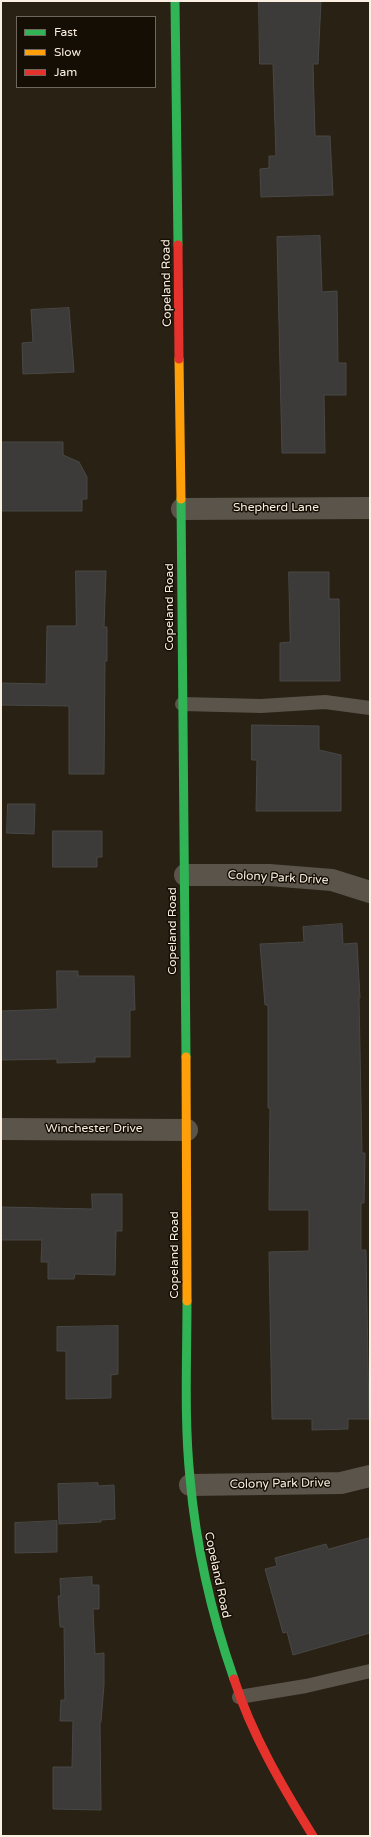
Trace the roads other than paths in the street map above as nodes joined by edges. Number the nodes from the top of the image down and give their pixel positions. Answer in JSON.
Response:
{"nodes":[{"id":1,"x":175,"y":1,"type":"edge"},
{"id":2,"x":370,"y":508,"type":"edge"},
{"id":3,"x":182,"y":509,"type":"junction"},
{"id":4,"x":182,"y":704,"type":"junction"},
{"id":5,"x":370,"y":708,"type":"edge"},
{"id":6,"x":185,"y":875,"type":"junction"},
{"id":7,"x":370,"y":892,"type":"edge"},
{"id":8,"x":1,"y":1129,"type":"edge"},
{"id":9,"x":186,"y":1130,"type":"junction"},
{"id":10,"x":370,"y":1476,"type":"edge"},
{"id":11,"x":190,"y":1485,"type":"junction"},
{"id":12,"x":370,"y":1671,"type":"edge"},
{"id":13,"x":239,"y":1697,"type":"junction"},
{"id":14,"x":313,"y":1836,"type":"edge"}],
"edges":[{"from":1,"to":3,"type":"street","name":"Copeland Road"},
{"from":2,"to":3,"type":"street","name":"Shepherd Lane"},
{"from":3,"to":4,"type":"street","name":"Copeland Road"},
{"from":4,"to":5,"type":"lane"},
{"from":4,"to":6,"type":"street","name":"Copeland Road"},
{"from":6,"to":7,"type":"street","name":"Colony Park Drive"},
{"from":6,"to":9,"type":"street","name":"Copeland Road"},
{"from":8,"to":9,"type":"street","name":"Winchester Drive"},
{"from":9,"to":11,"type":"street","name":"Copeland Road"},
{"from":10,"to":11,"type":"street","name":"Colony Park Drive"},
{"from":11,"to":13,"type":"street","name":"Copeland Road"},
{"from":12,"to":13,"type":"lane"},
{"from":13,"to":14,"type":"street","name":"Copeland Road"}]}
